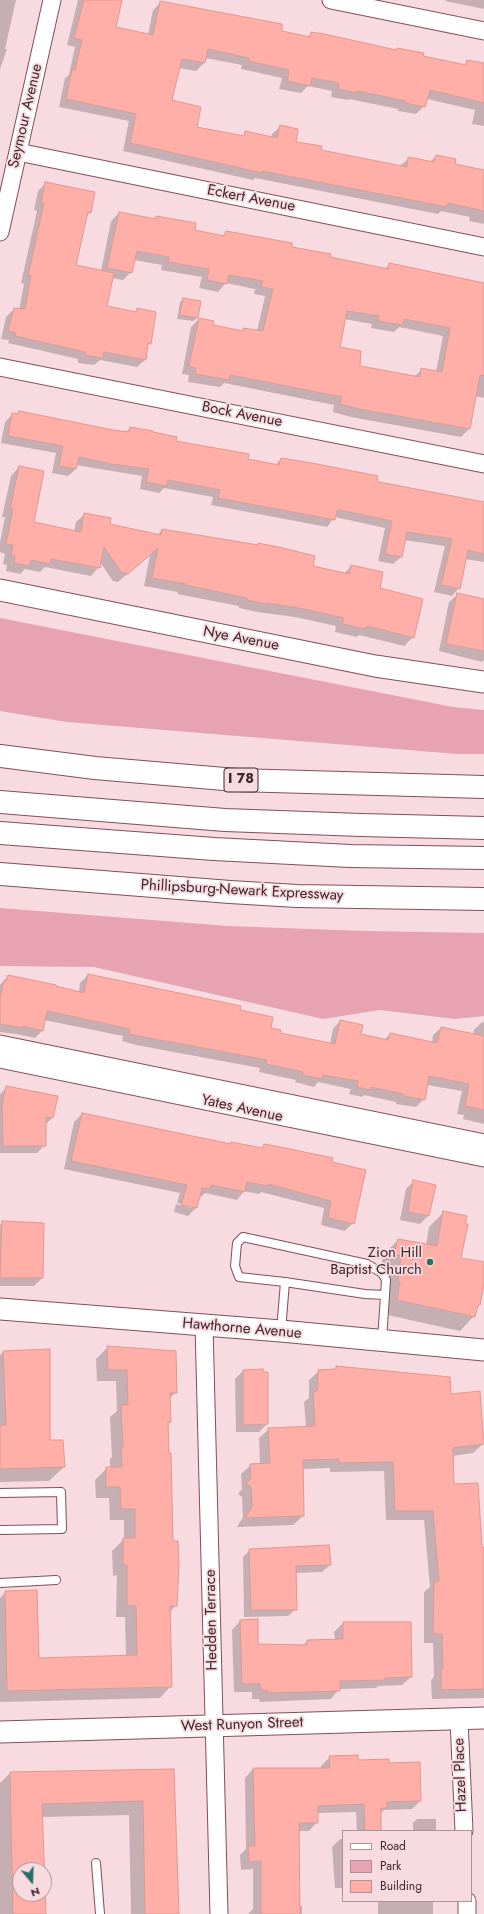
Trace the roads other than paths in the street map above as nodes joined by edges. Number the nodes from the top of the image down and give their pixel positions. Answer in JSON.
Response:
{"nodes":[{"id":1,"x":52,"y":0,"type":"edge"},
{"id":2,"x":331,"y":0,"type":"edge"},
{"id":3,"x":484,"y":31,"type":"edge"},
{"id":4,"x":18,"y":152,"type":"junction"},
{"id":5,"x":0,"y":232,"type":"edge"},
{"id":6,"x":484,"y":247,"type":"edge"},
{"id":7,"x":0,"y":367,"type":"edge"},
{"id":8,"x":484,"y":464,"type":"edge"},
{"id":9,"x":0,"y":590,"type":"edge"},
{"id":10,"x":484,"y":682,"type":"edge"},
{"id":11,"x":0,"y":756,"type":"edge"},
{"id":12,"x":484,"y":787,"type":"edge"},
{"id":13,"x":0,"y":802,"type":"edge"},
{"id":14,"x":484,"y":828,"type":"edge"},
{"id":15,"x":0,"y":833,"type":"edge"},
{"id":16,"x":484,"y":858,"type":"edge"},
{"id":17,"x":0,"y":874,"type":"edge"},
{"id":18,"x":484,"y":899,"type":"edge"},
{"id":19,"x":0,"y":1044,"type":"edge"},
{"id":20,"x":0,"y":1059,"type":"edge"},
{"id":21,"x":159,"y":1084,"type":"junction"},
{"id":22,"x":344,"y":1122,"type":"junction"},
{"id":23,"x":484,"y":1143,"type":"edge"},
{"id":24,"x":484,"y":1158,"type":"edge"},
{"id":25,"x":285,"y":1282,"type":"junction"},
{"id":26,"x":385,"y":1295,"type":"junction"},
{"id":27,"x":0,"y":1309,"type":"edge"},
{"id":28,"x":204,"y":1325,"type":"junction"},
{"id":29,"x":281,"y":1332,"type":"junction"},
{"id":30,"x":382,"y":1341,"type":"junction"},
{"id":31,"x":484,"y":1350,"type":"edge"},
{"id":32,"x":0,"y":1493,"type":"edge"},
{"id":33,"x":0,"y":1530,"type":"edge"},
{"id":34,"x":56,"y":1580,"type":"dead end"},
{"id":35,"x":0,"y":1583,"type":"edge"},
{"id":36,"x":484,"y":1718,"type":"edge"},
{"id":37,"x":459,"y":1719,"type":"junction"},
{"id":38,"x":214,"y":1726,"type":"junction"},
{"id":39,"x":0,"y":1732,"type":"edge"},
{"id":40,"x":464,"y":1830,"type":"edge"},
{"id":41,"x":96,"y":1863,"type":"dead end"},
{"id":42,"x":466,"y":1902,"type":"edge"},
{"id":43,"x":100,"y":1914,"type":"edge"},
{"id":44,"x":218,"y":1914,"type":"edge"},
{"id":45,"x":467,"y":1914,"type":"edge"}],
"edges":[{"from":1,"to":4,"type":"street","name":"Seymour Avenue"},
{"from":2,"to":3,"type":"street"},
{"from":4,"to":5,"type":"street","name":"Seymour Avenue"},
{"from":4,"to":6,"type":"street","name":"Eckert Avenue"},
{"from":7,"to":8,"type":"street","name":"Bock Avenue"},
{"from":9,"to":10,"type":"street","name":"Nye Avenue"},
{"from":11,"to":12,"type":"highway","number":"I 78"},
{"from":13,"to":14,"type":"highway"},
{"from":15,"to":16,"type":"highway"},
{"from":17,"to":18,"type":"highway","name":"Phillipsburg-Newark Expressway"},
{"from":19,"to":21,"type":"street","name":"Yates Avenue"},
{"from":20,"to":21,"type":"street","name":"Yates Avenue"},
{"from":21,"to":22,"type":"street","name":"Yates Avenue"},
{"from":22,"to":23,"type":"street","name":"Yates Avenue"},
{"from":22,"to":24,"type":"street","name":"Yates Avenue"},
{"from":25,"to":26,"type":"lane"},
{"from":25,"to":26,"type":"lane"},
{"from":25,"to":29,"type":"lane"},
{"from":26,"to":30,"type":"lane"},
{"from":27,"to":28,"type":"street","name":"Hawthorne Avenue"},
{"from":28,"to":29,"type":"street","name":"Hawthorne Avenue"},
{"from":28,"to":38,"type":"street","name":"Hedden Terrace"},
{"from":29,"to":30,"type":"street","name":"Hawthorne Avenue"},
{"from":30,"to":31,"type":"street","name":"Hawthorne Avenue"},
{"from":32,"to":33,"type":"lane"},
{"from":34,"to":35,"type":"lane"},
{"from":36,"to":37,"type":"street","name":"West Runyon Street"},
{"from":37,"to":38,"type":"street","name":"West Runyon Street"},
{"from":37,"to":40,"type":"street","name":"Hazel Place"},
{"from":38,"to":39,"type":"street","name":"West Runyon Street"},
{"from":38,"to":44,"type":"street","name":"Hedden Terrace"},
{"from":41,"to":43,"type":"lane"},
{"from":42,"to":45,"type":"street"}]}
